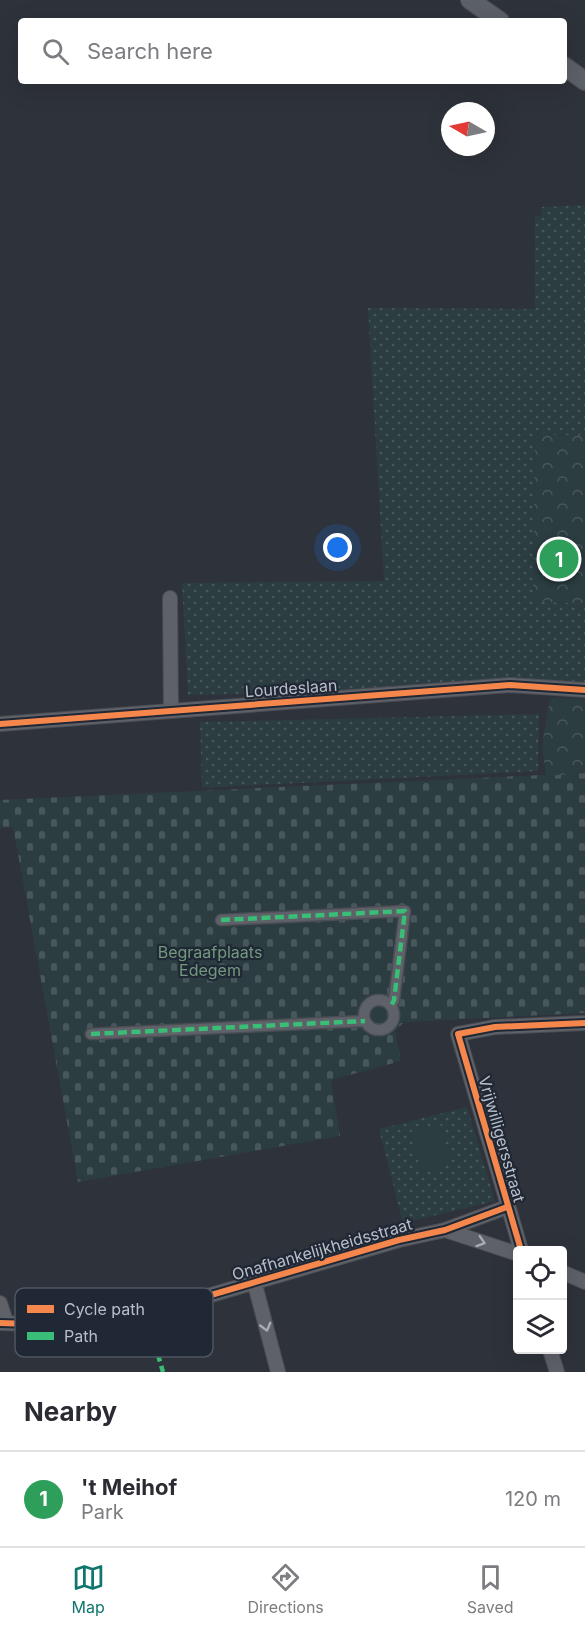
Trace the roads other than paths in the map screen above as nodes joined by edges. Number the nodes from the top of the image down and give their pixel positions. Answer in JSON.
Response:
{"nodes":[{"id":1,"x":470,"y":0,"type":"edge"},
{"id":2,"x":496,"y":18,"type":"edge"},
{"id":3,"x":567,"y":68,"type":"edge"},
{"id":4,"x":585,"y":81,"type":"edge"},
{"id":5,"x":170,"y":598,"type":"dead end"},
{"id":6,"x":585,"y":690,"type":"edge"},
{"id":7,"x":171,"y":711,"type":"junction"},
{"id":8,"x":0,"y":724,"type":"edge"},
{"id":9,"x":221,"y":920,"type":"dead end"},
{"id":10,"x":391,"y":1006,"type":"junction"},
{"id":11,"x":365,"y":1022,"type":"junction"},
{"id":12,"x":585,"y":1023,"type":"edge"},
{"id":13,"x":91,"y":1034,"type":"dead end"},
{"id":14,"x":507,"y":1207,"type":"junction"},
{"id":15,"x":446,"y":1230,"type":"junction"},
{"id":16,"x":519,"y":1246,"type":"edge"},
{"id":17,"x":513,"y":1252,"type":"edge"},
{"id":18,"x":567,"y":1274,"type":"edge"},
{"id":19,"x":254,"y":1281,"type":"junction"},
{"id":20,"x":585,"y":1282,"type":"edge"},
{"id":21,"x":213,"y":1294,"type":"edge"},
{"id":22,"x":0,"y":1303,"type":"edge"},
{"id":23,"x":3,"y":1323,"type":"edge"},
{"id":24,"x":551,"y":1354,"type":"edge"},
{"id":25,"x":278,"y":1372,"type":"edge"},
{"id":26,"x":557,"y":1372,"type":"edge"}],
"edges":[{"from":1,"to":2,"type":"main road"},
{"from":3,"to":4,"type":"main road"},
{"from":5,"to":7,"type":"street"},
{"from":6,"to":7,"type":"street","name":"Lourdeslaan"},
{"from":7,"to":8,"type":"street","name":"Lourdeslaan"},
{"from":9,"to":10,"type":"street"},
{"from":10,"to":11,"type":"street"},
{"from":10,"to":11,"type":"street"},
{"from":11,"to":13,"type":"street"},
{"from":12,"to":14,"type":"street","name":"Vrijwilligersstraat"},
{"from":14,"to":15,"type":"street","name":"Onafhankelijkheidsstraat"},
{"from":14,"to":16,"type":"street","name":"Vrijwilligersstraat"},
{"from":15,"to":17,"type":"street","one_way":true},
{"from":15,"to":19,"type":"street","name":"Onafhankelijkheidsstraat"},
{"from":18,"to":20,"type":"street"},
{"from":19,"to":21,"type":"street","name":"Onafhankelijkheidsstraat"},
{"from":19,"to":25,"type":"street","one_way":true},
{"from":22,"to":23,"type":"street"},
{"from":24,"to":26,"type":"street"}]}
